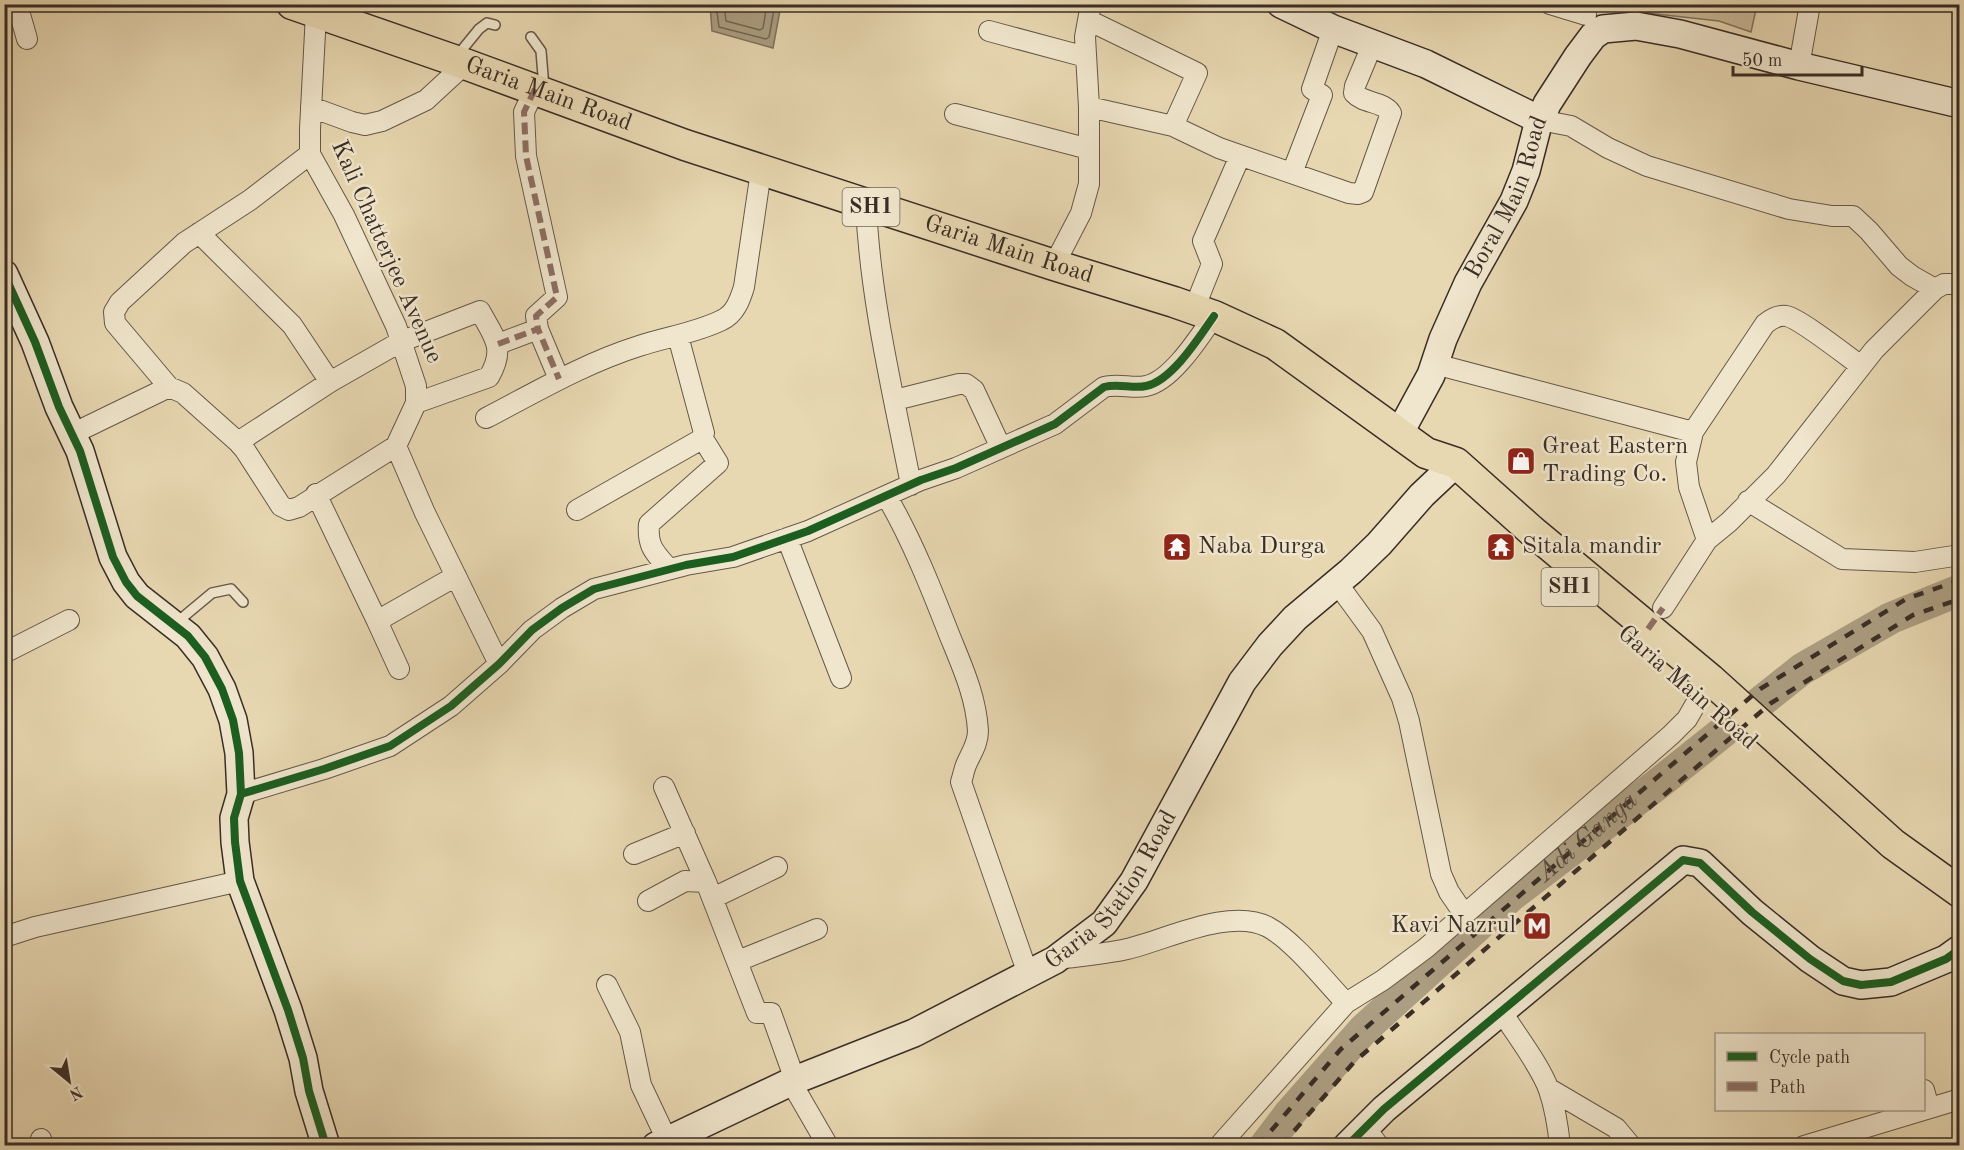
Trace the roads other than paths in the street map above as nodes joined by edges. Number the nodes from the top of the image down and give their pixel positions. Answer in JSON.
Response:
{"nodes":[{"id":1,"x":17,"y":4,"type":"edge"},
{"id":2,"x":1281,"y":4,"type":"edge"},
{"id":3,"x":1550,"y":4,"type":"edge"},
{"id":4,"x":1810,"y":4,"type":"edge"},
{"id":5,"x":304,"y":9,"type":"edge"},
{"id":6,"x":1090,"y":12,"type":"edge"},
{"id":7,"x":1588,"y":18,"type":"edge"},
{"id":8,"x":495,"y":25,"type":"dead end"},
{"id":9,"x":1333,"y":29,"type":"junction"},
{"id":10,"x":989,"y":32,"type":"dead end"},
{"id":11,"x":531,"y":37,"type":"dead end"},
{"id":12,"x":27,"y":39,"type":"dead end"},
{"id":13,"x":1373,"y":43,"type":"junction"},
{"id":14,"x":1086,"y":57,"type":"junction"},
{"id":15,"x":460,"y":62,"type":"junction"},
{"id":16,"x":1799,"y":66,"type":"junction"},
{"id":17,"x":539,"y":91,"type":"junction"},
{"id":18,"x":1959,"y":104,"type":"edge"},
{"id":19,"x":311,"y":107,"type":"junction"},
{"id":20,"x":1089,"y":107,"type":"junction"},
{"id":21,"x":955,"y":114,"type":"dead end"},
{"id":22,"x":1540,"y":120,"type":"junction"},
{"id":23,"x":1173,"y":126,"type":"junction"},
{"id":24,"x":1089,"y":149,"type":"junction"},
{"id":25,"x":310,"y":154,"type":"junction"},
{"id":26,"x":1240,"y":156,"type":"junction"},
{"id":27,"x":761,"y":171,"type":"junction"},
{"id":28,"x":1292,"y":173,"type":"junction"},
{"id":29,"x":866,"y":205,"type":"junction"},
{"id":30,"x":199,"y":233,"type":"junction"},
{"id":31,"x":1054,"y":265,"type":"junction"},
{"id":32,"x":4,"y":274,"type":"edge"},
{"id":33,"x":1959,"y":284,"type":"edge"},
{"id":34,"x":1935,"y":289,"type":"junction"},
{"id":35,"x":1204,"y":313,"type":"junction"},
{"id":36,"x":538,"y":329,"type":"junction"},
{"id":37,"x":678,"y":336,"type":"junction"},
{"id":38,"x":400,"y":342,"type":"junction"},
{"id":39,"x":498,"y":344,"type":"junction"},
{"id":40,"x":1435,"y":364,"type":"junction"},
{"id":41,"x":1861,"y":366,"type":"junction"},
{"id":42,"x":560,"y":379,"type":"junction"},
{"id":43,"x":330,"y":382,"type":"junction"},
{"id":44,"x":169,"y":387,"type":"junction"},
{"id":45,"x":895,"y":400,"type":"junction"},
{"id":46,"x":417,"y":402,"type":"junction"},
{"id":47,"x":486,"y":417,"type":"dead end"},
{"id":48,"x":1693,"y":432,"type":"junction"},
{"id":49,"x":72,"y":434,"type":"junction"},
{"id":50,"x":1399,"y":434,"type":"junction"},
{"id":51,"x":702,"y":437,"type":"junction"},
{"id":52,"x":238,"y":442,"type":"junction"},
{"id":53,"x":396,"y":446,"type":"junction"},
{"id":54,"x":1001,"y":448,"type":"junction"},
{"id":55,"x":1440,"y":465,"type":"junction"},
{"id":56,"x":911,"y":485,"type":"junction"},
{"id":57,"x":316,"y":494,"type":"junction"},
{"id":58,"x":887,"y":497,"type":"junction"},
{"id":59,"x":1748,"y":501,"type":"junction"},
{"id":60,"x":577,"y":510,"type":"dead end"},
{"id":61,"x":788,"y":538,"type":"junction"},
{"id":62,"x":1707,"y":540,"type":"junction"},
{"id":63,"x":1959,"y":555,"type":"edge"},
{"id":64,"x":669,"y":569,"type":"junction"},
{"id":65,"x":456,"y":576,"type":"junction"},
{"id":66,"x":1337,"y":583,"type":"junction"},
{"id":67,"x":243,"y":602,"type":"dead end"},
{"id":68,"x":1663,"y":608,"type":"dead end"},
{"id":69,"x":69,"y":620,"type":"dead end"},
{"id":70,"x":377,"y":621,"type":"junction"},
{"id":71,"x":174,"y":625,"type":"junction"},
{"id":72,"x":4,"y":653,"type":"edge"},
{"id":73,"x":499,"y":664,"type":"junction"},
{"id":74,"x":399,"y":669,"type":"dead end"},
{"id":75,"x":841,"y":678,"type":"dead end"},
{"id":76,"x":1705,"y":688,"type":"junction"},
{"id":77,"x":1790,"y":764,"type":"junction"},
{"id":78,"x":664,"y":787,"type":"dead end"},
{"id":79,"x":241,"y":794,"type":"junction"},
{"id":80,"x":685,"y":833,"type":"junction"},
{"id":81,"x":634,"y":854,"type":"dead end"},
{"id":82,"x":777,"y":867,"type":"dead end"},
{"id":83,"x":240,"y":880,"type":"junction"},
{"id":84,"x":710,"y":890,"type":"junction"},
{"id":85,"x":1959,"y":892,"type":"edge"},
{"id":86,"x":648,"y":901,"type":"dead end"},
{"id":87,"x":1959,"y":912,"type":"edge"},
{"id":88,"x":1464,"y":914,"type":"junction"},
{"id":89,"x":817,"y":929,"type":"dead end"},
{"id":90,"x":4,"y":937,"type":"edge"},
{"id":91,"x":1959,"y":949,"type":"edge"},
{"id":92,"x":1055,"y":960,"type":"junction"},
{"id":93,"x":738,"y":961,"type":"junction"},
{"id":94,"x":1028,"y":974,"type":"junction"},
{"id":95,"x":607,"y":985,"type":"dead end"},
{"id":96,"x":1346,"y":1003,"type":"junction"},
{"id":97,"x":1502,"y":1012,"type":"junction"},
{"id":98,"x":793,"y":1081,"type":"junction"},
{"id":99,"x":1548,"y":1088,"type":"junction"},
{"id":100,"x":1926,"y":1099,"type":"edge"},
{"id":101,"x":1959,"y":1099,"type":"edge"},
{"id":102,"x":1895,"y":1111,"type":"edge"},
{"id":103,"x":1364,"y":1140,"type":"edge"},
{"id":104,"x":662,"y":1143,"type":"edge"},
{"id":105,"x":326,"y":1146,"type":"edge"},
{"id":106,"x":828,"y":1146,"type":"edge"},
{"id":107,"x":1219,"y":1146,"type":"edge"},
{"id":108,"x":1560,"y":1146,"type":"edge"},
{"id":109,"x":1631,"y":1146,"type":"edge"},
{"id":110,"x":1804,"y":1146,"type":"edge"}],
"edges":[{"from":1,"to":12,"type":"street"},
{"from":2,"to":9,"type":"main road","name":"Boral Main Road"},
{"from":3,"to":7,"type":"street"},
{"from":4,"to":16,"type":"street"},
{"from":5,"to":15,"type":"main road","name":"Garia Main Road","number":"SH1"},
{"from":5,"to":19,"type":"street","name":"Kali Chatterjee Avenue"},
{"from":6,"to":14,"type":"street"},
{"from":6,"to":23,"type":"street"},
{"from":7,"to":16,"type":"main road"},
{"from":7,"to":22,"type":"main road"},
{"from":8,"to":15,"type":"lane"},
{"from":9,"to":13,"type":"main road","name":"Boral Main Road"},
{"from":9,"to":28,"type":"street"},
{"from":10,"to":14,"type":"street"},
{"from":11,"to":17,"type":"lane"},
{"from":13,"to":22,"type":"main road","name":"Boral Main Road"},
{"from":13,"to":28,"type":"street"},
{"from":14,"to":20,"type":"street"},
{"from":15,"to":17,"type":"main road","name":"Garia Main Road","number":"SH1"},
{"from":15,"to":19,"type":"street"},
{"from":16,"to":18,"type":"main road"},
{"from":17,"to":27,"type":"main road","name":"Garia Main Road","number":"SH1"},
{"from":17,"to":36,"type":"street"},
{"from":19,"to":25,"type":"street","name":"Kali Chatterjee Avenue"},
{"from":20,"to":23,"type":"street"},
{"from":20,"to":24,"type":"street"},
{"from":21,"to":24,"type":"street"},
{"from":22,"to":34,"type":"street"},
{"from":22,"to":40,"type":"main road","name":"Boral Main Road"},
{"from":23,"to":26,"type":"street"},
{"from":24,"to":31,"type":"street"},
{"from":25,"to":30,"type":"street"},
{"from":25,"to":38,"type":"street","name":"Kali Chatterjee Avenue"},
{"from":26,"to":28,"type":"street"},
{"from":26,"to":35,"type":"street"},
{"from":27,"to":29,"type":"main road","name":"Garia Main Road","number":"SH1"},
{"from":27,"to":37,"type":"street"},
{"from":29,"to":31,"type":"main road","name":"Garia Main Road","number":"SH1"},
{"from":29,"to":45,"type":"street"},
{"from":30,"to":43,"type":"street"},
{"from":30,"to":44,"type":"street"},
{"from":31,"to":35,"type":"main road","name":"Garia Main Road","number":"SH1"},
{"from":32,"to":49,"type":"main road"},
{"from":33,"to":34,"type":"street"},
{"from":34,"to":41,"type":"street"},
{"from":35,"to":50,"type":"main road","name":"Garia Main Road","number":"SH1"},
{"from":35,"to":54,"type":"street"},
{"from":36,"to":39,"type":"street"},
{"from":36,"to":42,"type":"street"},
{"from":37,"to":42,"type":"street"},
{"from":37,"to":51,"type":"street"},
{"from":38,"to":39,"type":"street"},
{"from":38,"to":43,"type":"street"},
{"from":38,"to":46,"type":"street","name":"Kali Chatterjee Avenue"},
{"from":39,"to":46,"type":"street"},
{"from":40,"to":48,"type":"street"},
{"from":40,"to":50,"type":"main road","name":"Boral Main Road"},
{"from":41,"to":48,"type":"street"},
{"from":41,"to":59,"type":"street"},
{"from":42,"to":47,"type":"street"},
{"from":43,"to":52,"type":"street"},
{"from":44,"to":49,"type":"street"},
{"from":44,"to":52,"type":"street"},
{"from":45,"to":54,"type":"street"},
{"from":45,"to":56,"type":"street"},
{"from":46,"to":53,"type":"street","name":"Kali Chatterjee Avenue"},
{"from":48,"to":62,"type":"street"},
{"from":49,"to":71,"type":"main road"},
{"from":50,"to":55,"type":"main road","name":"Garia Main Road","number":"SH1"},
{"from":51,"to":60,"type":"street"},
{"from":51,"to":64,"type":"street"},
{"from":52,"to":57,"type":"street"},
{"from":53,"to":57,"type":"street"},
{"from":53,"to":65,"type":"street"},
{"from":54,"to":56,"type":"street"},
{"from":55,"to":66,"type":"main road","name":"Garia Station Road"},
{"from":55,"to":76,"type":"main road","name":"Garia Main Road","number":"SH1"},
{"from":56,"to":58,"type":"street"},
{"from":57,"to":70,"type":"street"},
{"from":58,"to":61,"type":"street"},
{"from":58,"to":94,"type":"street"},
{"from":59,"to":62,"type":"street"},
{"from":59,"to":63,"type":"street"},
{"from":61,"to":64,"type":"street"},
{"from":61,"to":75,"type":"street"},
{"from":62,"to":68,"type":"street"},
{"from":64,"to":73,"type":"street"},
{"from":65,"to":70,"type":"street"},
{"from":65,"to":73,"type":"street"},
{"from":66,"to":88,"type":"street"},
{"from":66,"to":92,"type":"main road","name":"Garia Station Road"},
{"from":67,"to":71,"type":"lane"},
{"from":69,"to":72,"type":"street"},
{"from":70,"to":74,"type":"street"},
{"from":71,"to":79,"type":"main road"},
{"from":73,"to":79,"type":"street"},
{"from":76,"to":77,"type":"main road","name":"Garia Main Road","number":"SH1"},
{"from":76,"to":88,"type":"street"},
{"from":77,"to":85,"type":"main road","name":"Garia Main Road","number":"SH1"},
{"from":77,"to":87,"type":"main road","name":"Garia Main Road","number":"SH1"},
{"from":78,"to":80,"type":"street"},
{"from":79,"to":83,"type":"main road"},
{"from":80,"to":81,"type":"street"},
{"from":80,"to":84,"type":"street"},
{"from":82,"to":84,"type":"street"},
{"from":83,"to":90,"type":"street"},
{"from":83,"to":105,"type":"main road"},
{"from":84,"to":86,"type":"street"},
{"from":84,"to":93,"type":"street"},
{"from":88,"to":96,"type":"street"},
{"from":89,"to":93,"type":"street"},
{"from":91,"to":97,"type":"main road"},
{"from":92,"to":94,"type":"main road","name":"Garia Station Road"},
{"from":92,"to":96,"type":"street"},
{"from":93,"to":98,"type":"street"},
{"from":94,"to":98,"type":"main road","name":"Garia Station Road"},
{"from":95,"to":104,"type":"street"},
{"from":96,"to":107,"type":"street"},
{"from":97,"to":99,"type":"street"},
{"from":97,"to":103,"type":"main road"},
{"from":98,"to":104,"type":"main road","name":"Garia Station Road"},
{"from":98,"to":106,"type":"street"},
{"from":99,"to":108,"type":"street"},
{"from":99,"to":109,"type":"street"},
{"from":100,"to":101,"type":"street"},
{"from":102,"to":110,"type":"street"}]}
